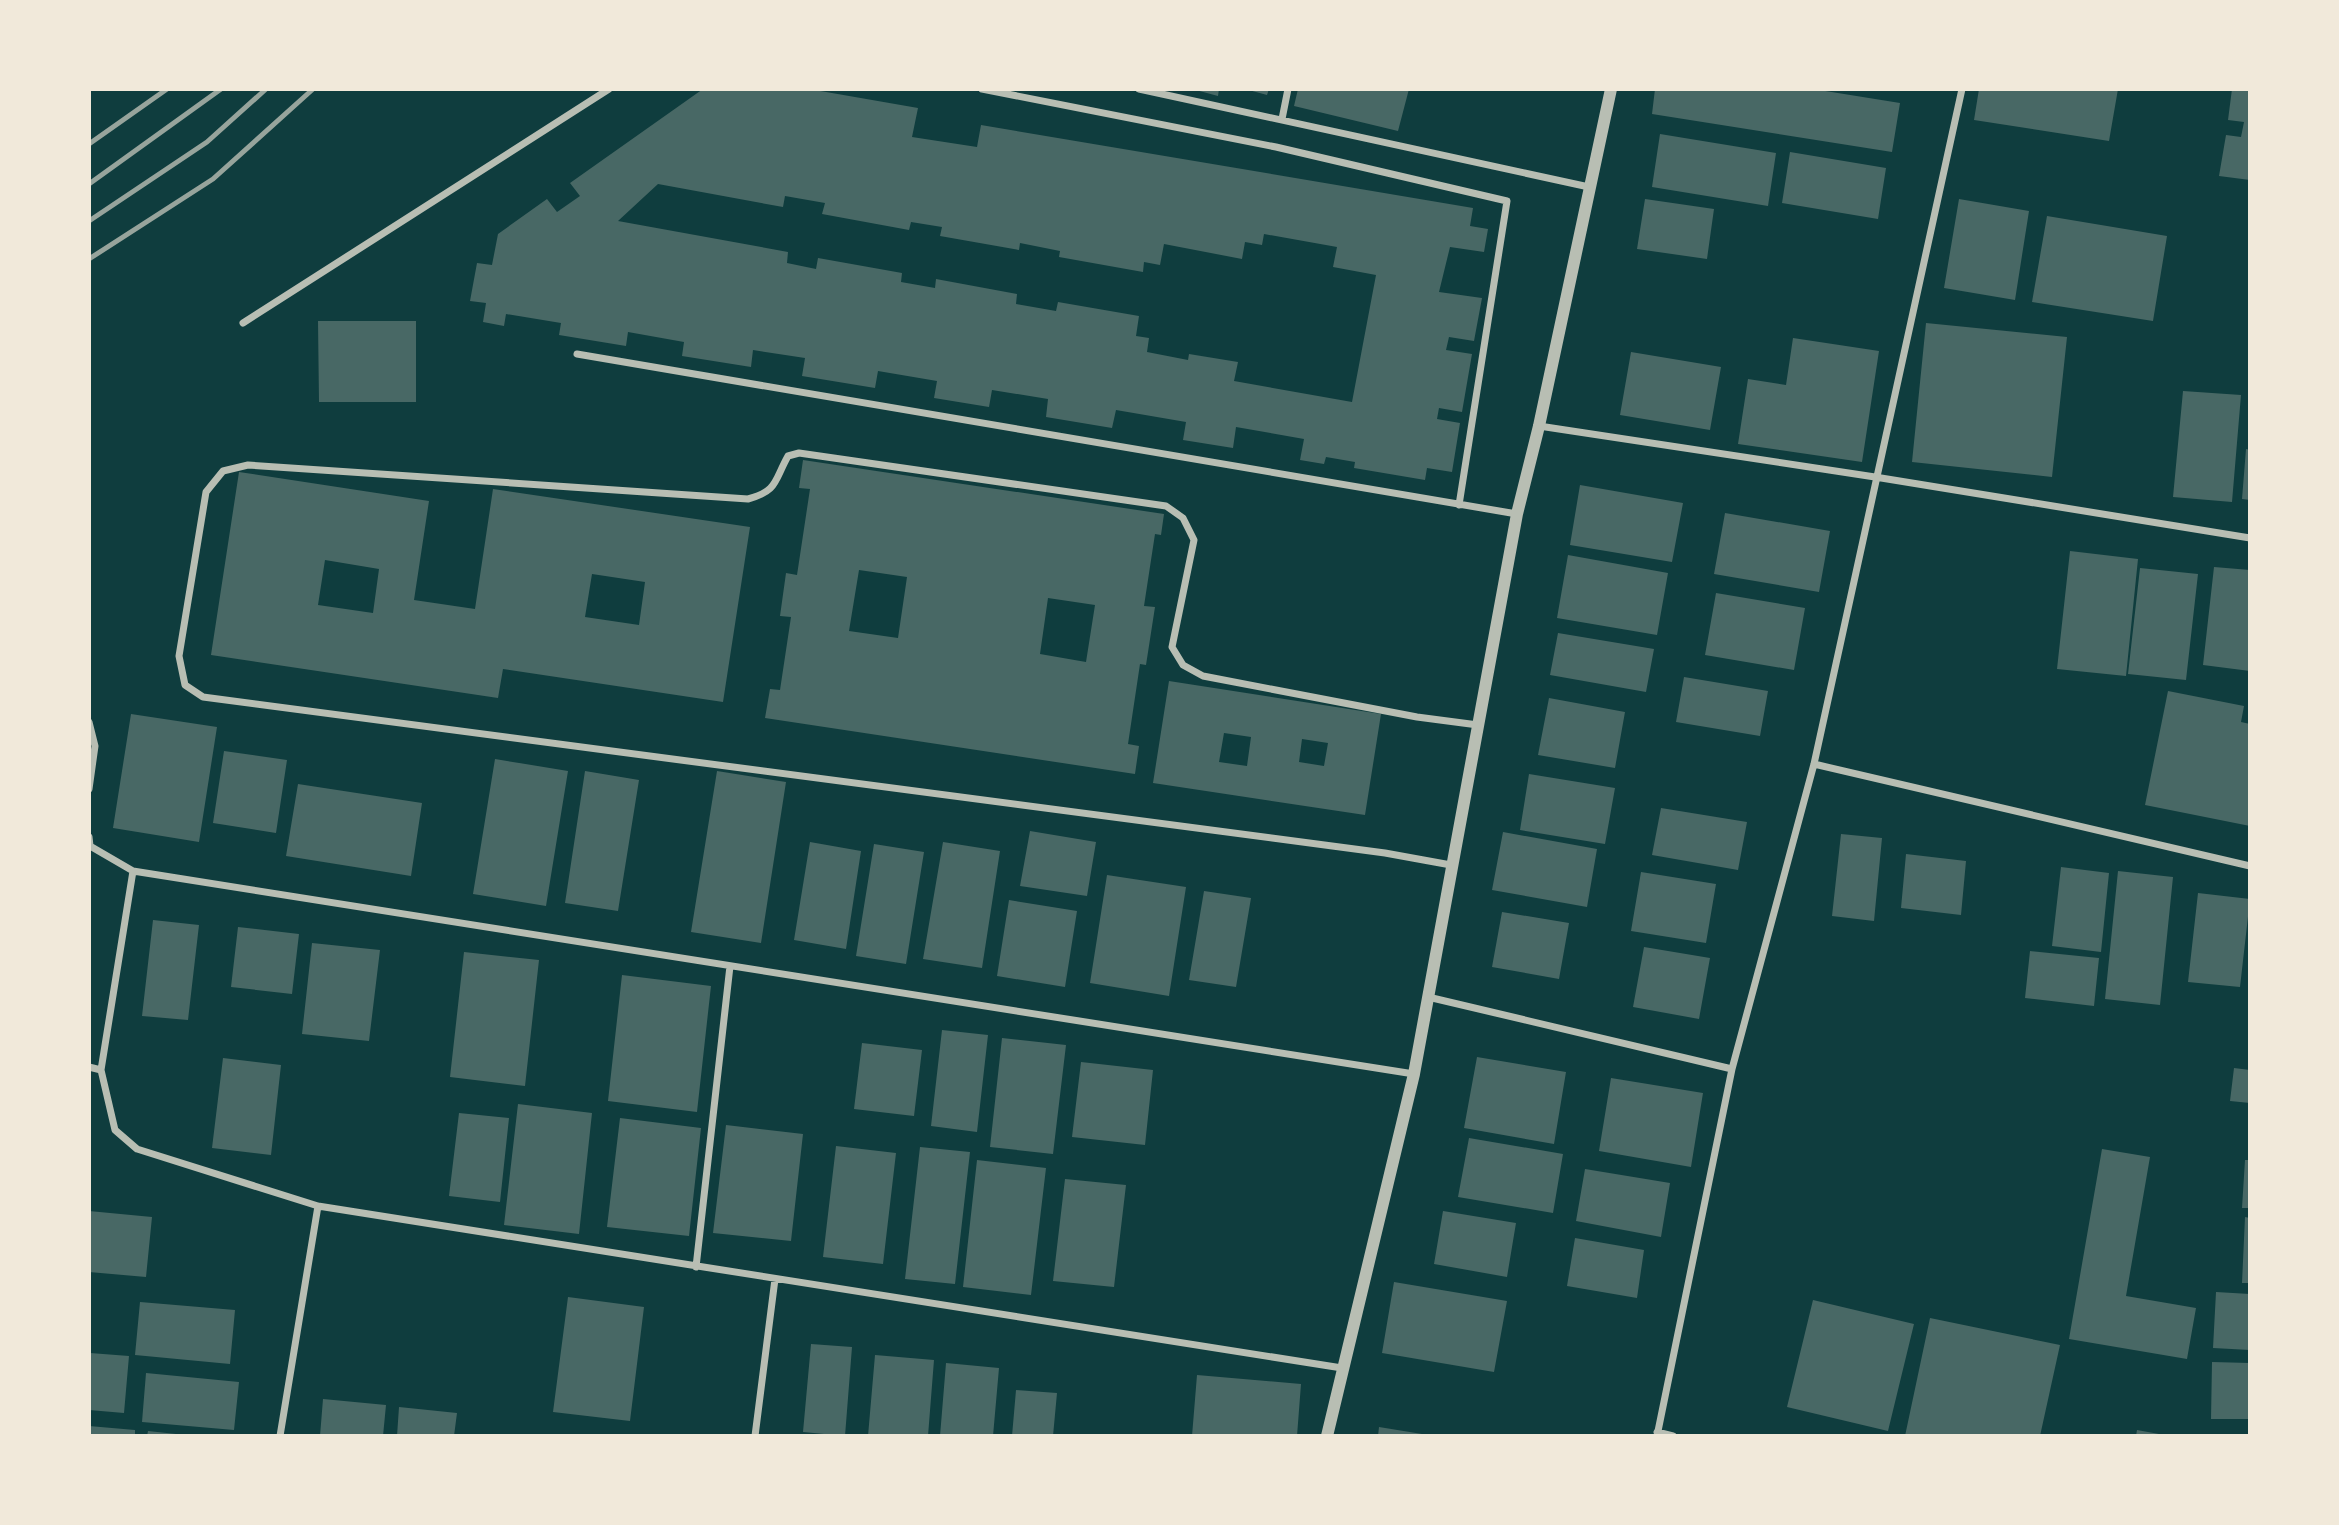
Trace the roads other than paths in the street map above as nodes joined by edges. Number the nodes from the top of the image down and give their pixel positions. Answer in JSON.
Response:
{"nodes":[{"id":1,"x":609,"y":89,"type":"edge"},
{"id":2,"x":982,"y":89,"type":"edge"},
{"id":3,"x":1139,"y":89,"type":"edge"},
{"id":4,"x":1288,"y":89,"type":"edge"},
{"id":5,"x":1611,"y":89,"type":"edge"},
{"id":6,"x":1962,"y":89,"type":"edge"},
{"id":7,"x":1282,"y":119,"type":"junction"},
{"id":8,"x":1590,"y":187,"type":"junction"},
{"id":9,"x":243,"y":323,"type":"dead end"},
{"id":10,"x":577,"y":354,"type":"dead end"},
{"id":11,"x":1539,"y":426,"type":"junction"},
{"id":12,"x":1875,"y":477,"type":"junction"},
{"id":13,"x":1459,"y":505,"type":"junction"},
{"id":14,"x":1517,"y":514,"type":"junction"},
{"id":15,"x":2250,"y":538,"type":"edge"},
{"id":16,"x":89,"y":722,"type":"edge"},
{"id":17,"x":1478,"y":725,"type":"junction"},
{"id":18,"x":1814,"y":764,"type":"junction"},
{"id":19,"x":89,"y":789,"type":"edge"},
{"id":20,"x":89,"y":837,"type":"edge"},
{"id":21,"x":1451,"y":865,"type":"junction"},
{"id":22,"x":2250,"y":866,"type":"edge"},
{"id":23,"x":133,"y":871,"type":"junction"},
{"id":24,"x":730,"y":966,"type":"junction"},
{"id":25,"x":1427,"y":996,"type":"junction"},
{"id":26,"x":89,"y":1067,"type":"edge"},
{"id":27,"x":1732,"y":1069,"type":"junction"},
{"id":28,"x":101,"y":1070,"type":"junction"},
{"id":29,"x":1414,"y":1074,"type":"junction"},
{"id":30,"x":318,"y":1206,"type":"junction"},
{"id":31,"x":696,"y":1267,"type":"junction"},
{"id":32,"x":775,"y":1279,"type":"junction"},
{"id":33,"x":1342,"y":1368,"type":"junction"},
{"id":34,"x":1657,"y":1434,"type":"edge"},
{"id":35,"x":280,"y":1436,"type":"edge"},
{"id":36,"x":755,"y":1436,"type":"edge"},
{"id":37,"x":1327,"y":1436,"type":"edge"},
{"id":38,"x":1673,"y":1436,"type":"edge"}],
"edges":[{"from":1,"to":9,"type":"street"},
{"from":2,"to":13,"type":"street"},
{"from":3,"to":7,"type":"street"},
{"from":4,"to":7,"type":"street"},
{"from":5,"to":8,"type":"street"},
{"from":6,"to":12,"type":"street"},
{"from":7,"to":8,"type":"street"},
{"from":8,"to":11,"type":"street"},
{"from":10,"to":13,"type":"street"},
{"from":11,"to":12,"type":"street"},
{"from":11,"to":14,"type":"street"},
{"from":12,"to":15,"type":"street"},
{"from":12,"to":18,"type":"street"},
{"from":13,"to":14,"type":"street"},
{"from":14,"to":17,"type":"street"},
{"from":16,"to":19,"type":"street"},
{"from":17,"to":21,"type":"street"},
{"from":17,"to":21,"type":"street"},
{"from":18,"to":22,"type":"street"},
{"from":18,"to":27,"type":"street"},
{"from":20,"to":23,"type":"street"},
{"from":21,"to":25,"type":"street"},
{"from":23,"to":24,"type":"street"},
{"from":23,"to":28,"type":"street"},
{"from":24,"to":29,"type":"street"},
{"from":24,"to":31,"type":"street"},
{"from":25,"to":27,"type":"street"},
{"from":25,"to":29,"type":"street"},
{"from":26,"to":28,"type":"street"},
{"from":27,"to":34,"type":"street"},
{"from":28,"to":30,"type":"street"},
{"from":29,"to":33,"type":"street"},
{"from":30,"to":31,"type":"street"},
{"from":30,"to":35,"type":"street"},
{"from":31,"to":32,"type":"street"},
{"from":32,"to":33,"type":"street"},
{"from":32,"to":36,"type":"street"},
{"from":33,"to":37,"type":"street"},
{"from":34,"to":38,"type":"street"}]}
